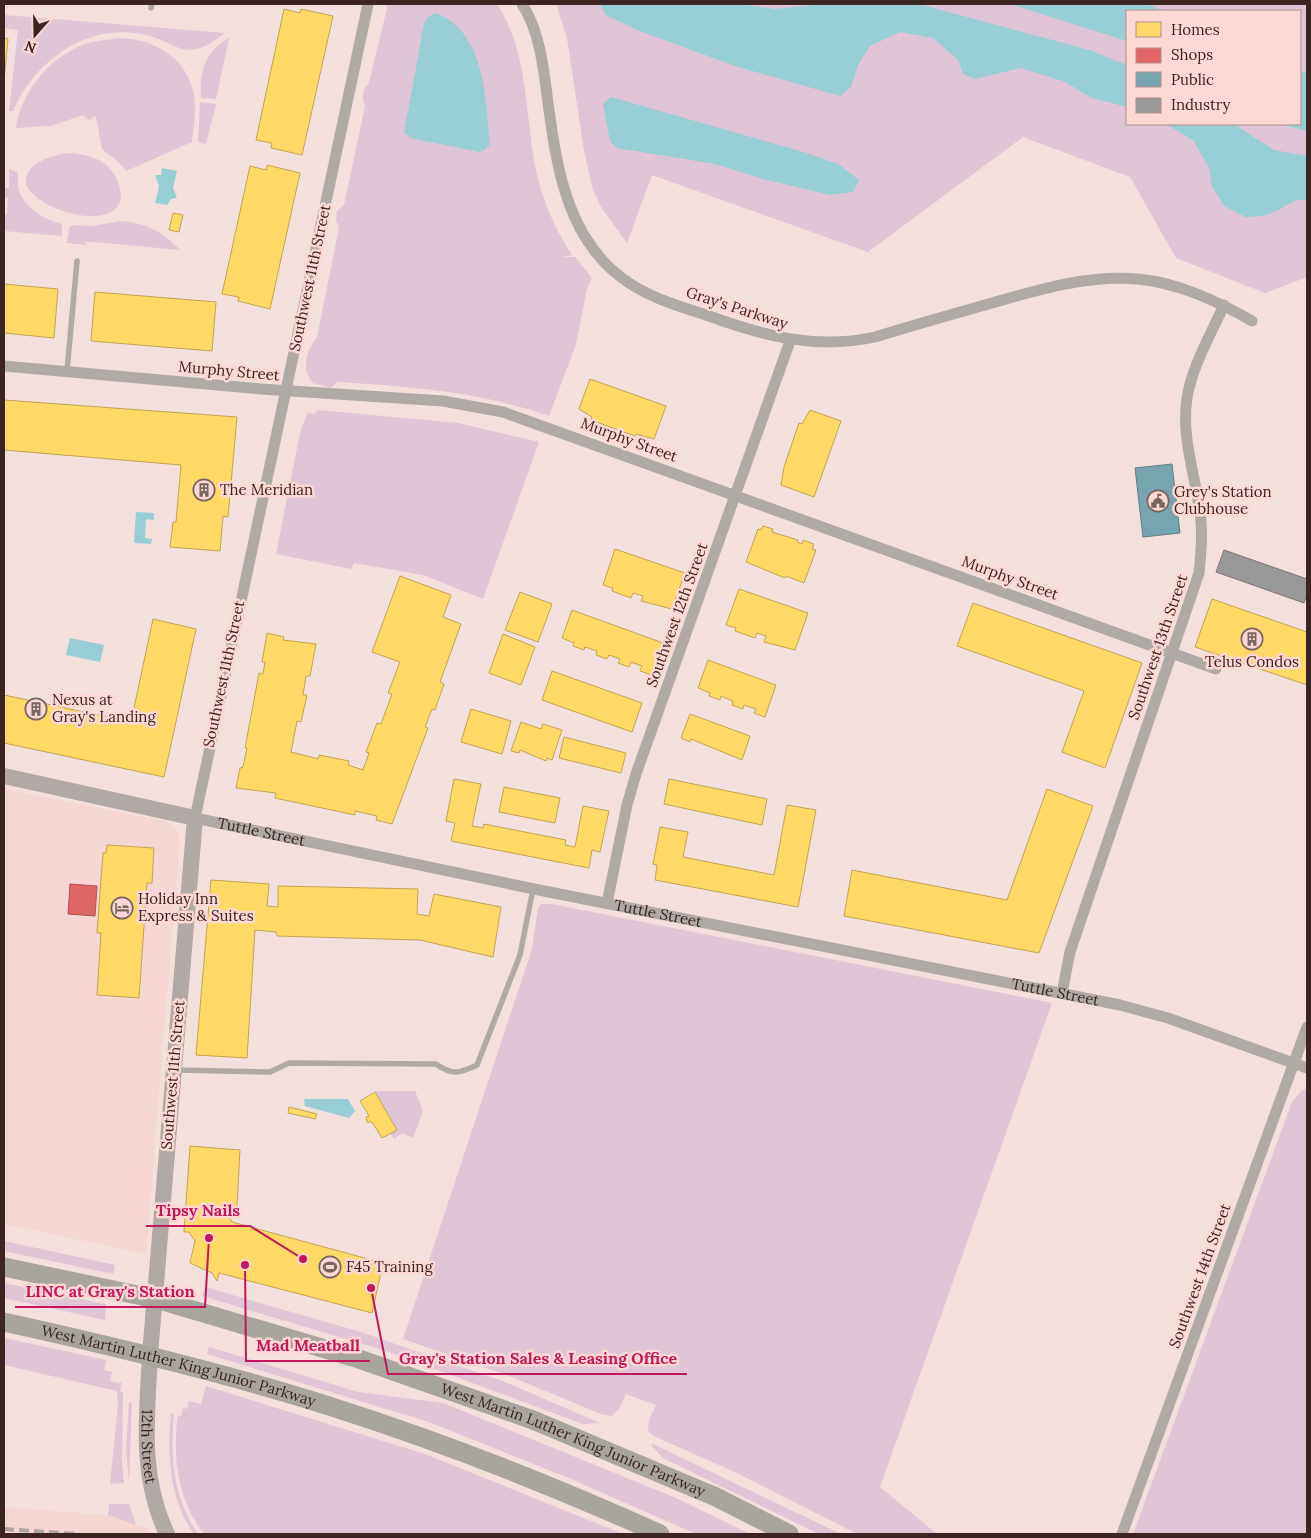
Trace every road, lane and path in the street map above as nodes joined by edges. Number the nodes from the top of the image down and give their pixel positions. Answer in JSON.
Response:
{"nodes":[{"id":1,"x":368,"y":4,"type":"edge"},
{"id":2,"x":522,"y":4,"type":"edge"},
{"id":3,"x":77,"y":261,"type":"dead end"},
{"id":4,"x":1224,"y":305,"type":"junction"},
{"id":5,"x":1252,"y":321,"type":"dead end"},
{"id":6,"x":790,"y":341,"type":"junction"},
{"id":7,"x":4,"y":366,"type":"edge"},
{"id":8,"x":67,"y":371,"type":"junction"},
{"id":9,"x":286,"y":390,"type":"junction"},
{"id":10,"x":736,"y":495,"type":"junction"},
{"id":11,"x":1173,"y":653,"type":"junction"},
{"id":12,"x":1216,"y":669,"type":"dead end"},
{"id":13,"x":4,"y":776,"type":"edge"},
{"id":14,"x":195,"y":818,"type":"junction"},
{"id":15,"x":534,"y":888,"type":"junction"},
{"id":16,"x":607,"y":903,"type":"junction"},
{"id":17,"x":1062,"y":993,"type":"junction"},
{"id":18,"x":1307,"y":1027,"type":"edge"},
{"id":19,"x":1294,"y":1063,"type":"junction"},
{"id":20,"x":1307,"y":1068,"type":"edge"},
{"id":21,"x":174,"y":1070,"type":"junction"},
{"id":22,"x":4,"y":1267,"type":"edge"},
{"id":23,"x":156,"y":1299,"type":"junction"},
{"id":24,"x":4,"y":1322,"type":"edge"},
{"id":25,"x":150,"y":1355,"type":"junction"},
{"id":26,"x":167,"y":1534,"type":"edge"},
{"id":27,"x":660,"y":1534,"type":"edge"},
{"id":28,"x":789,"y":1534,"type":"edge"},
{"id":29,"x":1122,"y":1534,"type":"edge"}],
"edges":[{"from":1,"to":9,"type":"street","name":"Southwest 11th Street"},
{"from":2,"to":6,"type":"street","name":"Gray's Parkway"},
{"from":3,"to":8,"type":"lane"},
{"from":4,"to":5,"type":"street","name":"Gray's Parkway"},
{"from":4,"to":6,"type":"street","name":"Gray's Parkway"},
{"from":4,"to":11,"type":"street","name":"Southwest 13th Street"},
{"from":6,"to":10,"type":"street","name":"Southwest 12th Street"},
{"from":7,"to":8,"type":"street","name":"Murphy Street"},
{"from":8,"to":9,"type":"street","name":"Murphy Street"},
{"from":9,"to":10,"type":"street","name":"Murphy Street"},
{"from":9,"to":14,"type":"street","name":"Southwest 11th Street"},
{"from":10,"to":11,"type":"street","name":"Murphy Street"},
{"from":10,"to":16,"type":"street","name":"Southwest 12th Street"},
{"from":11,"to":12,"type":"street","name":"Murphy Street"},
{"from":11,"to":17,"type":"street","name":"Southwest 13th Street"},
{"from":13,"to":14,"type":"street","name":"Tuttle Street"},
{"from":14,"to":15,"type":"street","name":"Tuttle Street"},
{"from":14,"to":21,"type":"street","name":"Southwest 11th Street"},
{"from":15,"to":16,"type":"street","name":"Tuttle Street"},
{"from":15,"to":21,"type":"lane"},
{"from":16,"to":17,"type":"street","name":"Tuttle Street"},
{"from":17,"to":19,"type":"street","name":"Tuttle Street"},
{"from":18,"to":19,"type":"street","name":"Southwest 14th Street"},
{"from":19,"to":20,"type":"street","name":"Tuttle Street"},
{"from":19,"to":29,"type":"street","name":"Southwest 14th Street"},
{"from":21,"to":23,"type":"street","name":"Southwest 11th Street"},
{"from":22,"to":23,"type":"main road","name":"West Martin Luther King Junior Parkway"},
{"from":23,"to":25,"type":"street","name":"Southwest 11th Street"},
{"from":23,"to":28,"type":"main road","name":"West Martin Luther King Junior Parkway"},
{"from":24,"to":25,"type":"main road","name":"West Martin Luther King Junior Parkway"},
{"from":25,"to":26,"type":"street","name":"12th Street"},
{"from":25,"to":27,"type":"main road","name":"West Martin Luther King Junior Parkway"}]}
